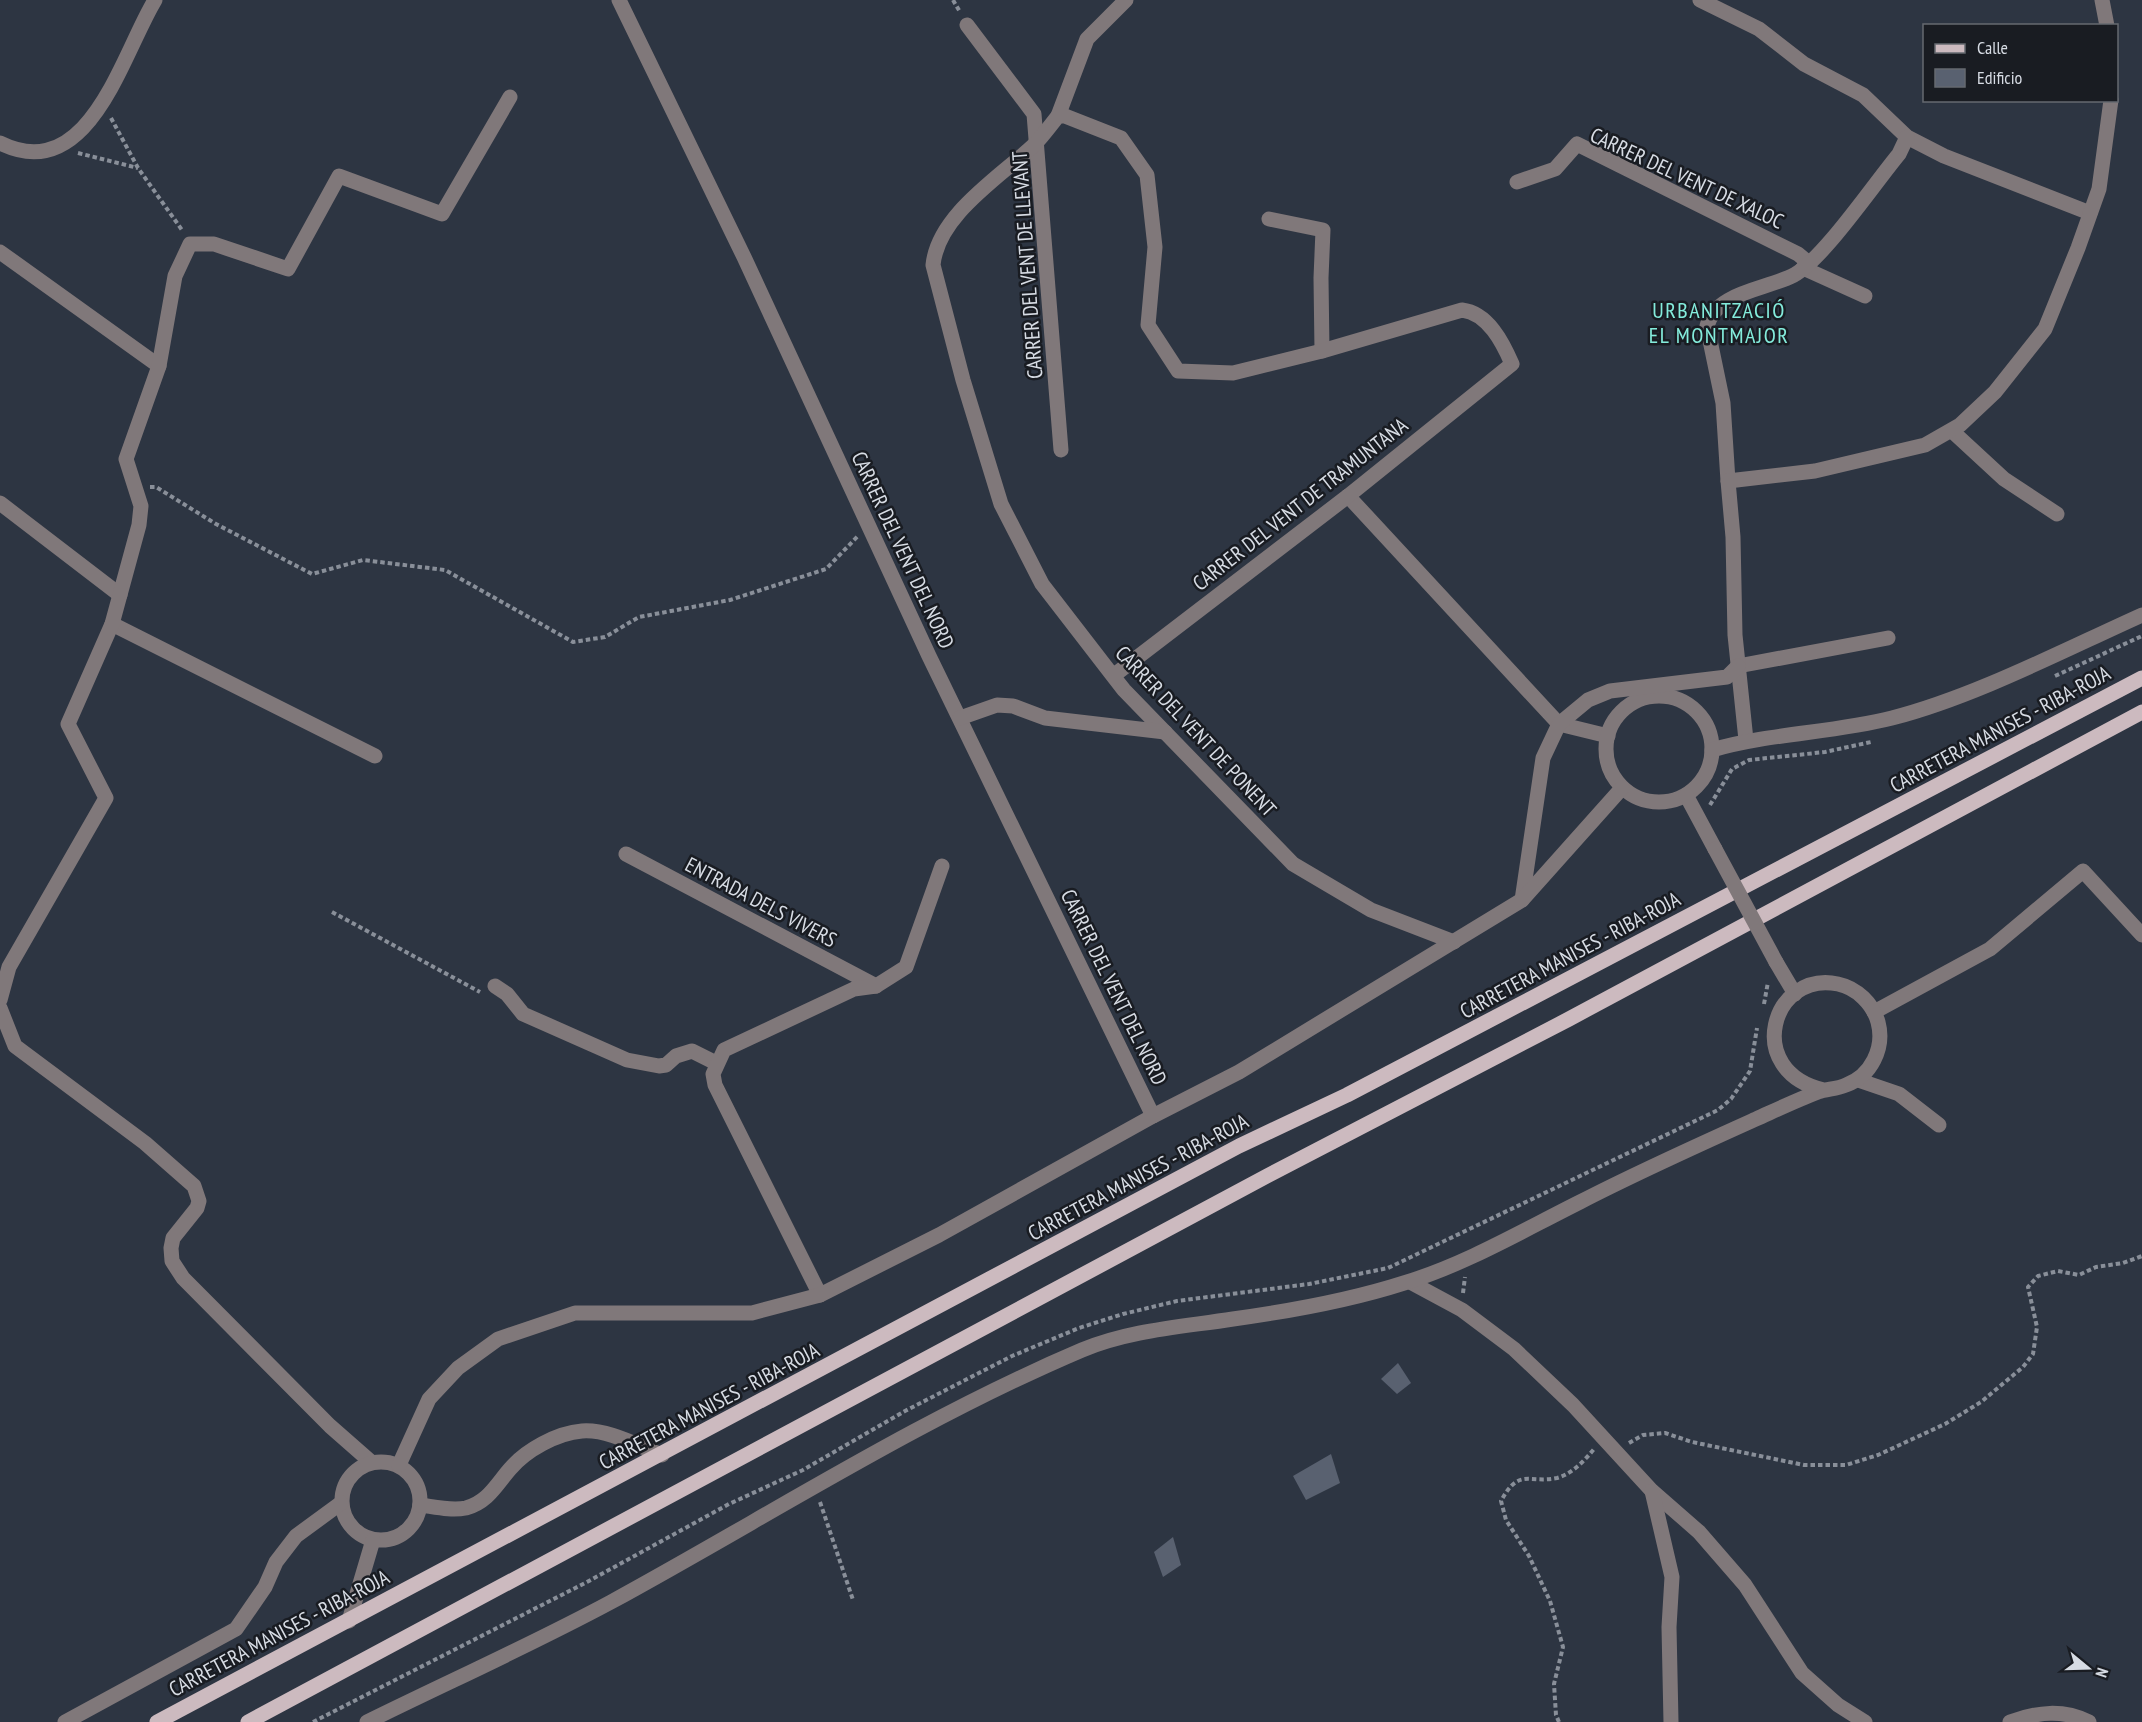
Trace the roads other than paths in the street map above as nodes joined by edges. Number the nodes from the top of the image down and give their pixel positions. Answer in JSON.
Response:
{"nodes":[{"id":1,"x":155,"y":0,"type":"edge"},
{"id":2,"x":619,"y":0,"type":"edge"},
{"id":3,"x":1126,"y":0,"type":"edge"},
{"id":4,"x":1700,"y":0,"type":"edge"},
{"id":5,"x":2102,"y":0,"type":"edge"},
{"id":6,"x":2107,"y":24,"type":"edge"},
{"id":7,"x":967,"y":25,"type":"dead end"},
{"id":8,"x":510,"y":97,"type":"dead end"},
{"id":9,"x":2111,"y":102,"type":"edge"},
{"id":10,"x":1058,"y":116,"type":"junction"},
{"id":11,"x":1907,"y":137,"type":"junction"},
{"id":12,"x":0,"y":143,"type":"edge"},
{"id":13,"x":1036,"y":143,"type":"junction"},
{"id":14,"x":1517,"y":182,"type":"dead end"},
{"id":15,"x":2090,"y":213,"type":"junction"},
{"id":16,"x":1269,"y":219,"type":"dead end"},
{"id":17,"x":0,"y":252,"type":"edge"},
{"id":18,"x":1807,"y":266,"type":"junction"},
{"id":19,"x":1865,"y":296,"type":"dead end"},
{"id":20,"x":1322,"y":351,"type":"junction"},
{"id":21,"x":159,"y":366,"type":"junction"},
{"id":22,"x":1952,"y":431,"type":"junction"},
{"id":23,"x":1061,"y":450,"type":"dead end"},
{"id":24,"x":1728,"y":481,"type":"junction"},
{"id":25,"x":1348,"y":495,"type":"junction"},
{"id":26,"x":0,"y":503,"type":"edge"},
{"id":27,"x":2057,"y":514,"type":"dead end"},
{"id":28,"x":120,"y":595,"type":"junction"},
{"id":29,"x":2142,"y":615,"type":"edge"},
{"id":30,"x":112,"y":624,"type":"junction"},
{"id":31,"x":1888,"y":638,"type":"dead end"},
{"id":32,"x":1738,"y":666,"type":"junction"},
{"id":33,"x":1113,"y":676,"type":"junction"},
{"id":34,"x":2142,"y":678,"type":"edge"},
{"id":35,"x":2142,"y":712,"type":"edge"},
{"id":36,"x":960,"y":718,"type":"junction"},
{"id":37,"x":1559,"y":724,"type":"junction"},
{"id":38,"x":1165,"y":732,"type":"junction"},
{"id":39,"x":1608,"y":736,"type":"junction"},
{"id":40,"x":1746,"y":740,"type":"junction"},
{"id":41,"x":1712,"y":750,"type":"junction"},
{"id":42,"x":375,"y":756,"type":"dead end"},
{"id":43,"x":1622,"y":788,"type":"junction"},
{"id":44,"x":1686,"y":795,"type":"junction"},
{"id":45,"x":626,"y":854,"type":"dead end"},
{"id":46,"x":942,"y":866,"type":"dead end"},
{"id":47,"x":1522,"y":900,"type":"junction"},
{"id":48,"x":2142,"y":935,"type":"edge"},
{"id":49,"x":1454,"y":942,"type":"junction"},
{"id":50,"x":876,"y":987,"type":"junction"},
{"id":51,"x":490,"y":990,"type":"road end"},
{"id":52,"x":1795,"y":994,"type":"junction"},
{"id":53,"x":0,"y":1000,"type":"edge"},
{"id":54,"x":0,"y":1008,"type":"edge"},
{"id":55,"x":1874,"y":1012,"type":"junction"},
{"id":56,"x":716,"y":1062,"type":"junction"},
{"id":57,"x":1858,"y":1080,"type":"junction"},
{"id":58,"x":1824,"y":1090,"type":"junction"},
{"id":59,"x":1153,"y":1116,"type":"junction"},
{"id":60,"x":1939,"y":1125,"type":"dead end"},
{"id":61,"x":1410,"y":1282,"type":"junction"},
{"id":62,"x":820,"y":1295,"type":"junction"},
{"id":63,"x":662,"y":1455,"type":"junction"},
{"id":64,"x":371,"y":1462,"type":"junction"},
{"id":65,"x":399,"y":1465,"type":"junction"},
{"id":66,"x":1652,"y":1491,"type":"junction"},
{"id":67,"x":341,"y":1503,"type":"junction"},
{"id":68,"x":420,"y":1505,"type":"junction"},
{"id":69,"x":373,"y":1540,"type":"junction"},
{"id":70,"x":348,"y":1621,"type":"junction"},
{"id":71,"x":65,"y":1722,"type":"edge"},
{"id":72,"x":157,"y":1722,"type":"edge"},
{"id":73,"x":248,"y":1722,"type":"edge"},
{"id":74,"x":367,"y":1722,"type":"edge"},
{"id":75,"x":1671,"y":1722,"type":"edge"},
{"id":76,"x":1865,"y":1722,"type":"edge"},
{"id":77,"x":2010,"y":1722,"type":"edge"},
{"id":78,"x":2089,"y":1722,"type":"edge"}],
"edges":[{"from":1,"to":12,"type":"street"},
{"from":2,"to":36,"type":"street","name":"CARRER DEL VENT DEL NORD"},
{"from":3,"to":10,"type":"street","name":"CARRER DEL VENT DE LLEVANT"},
{"from":4,"to":11,"type":"street"},
{"from":5,"to":6,"type":"street"},
{"from":7,"to":13,"type":"street"},
{"from":8,"to":21,"type":"street"},
{"from":9,"to":15,"type":"street"},
{"from":10,"to":13,"type":"street","name":"CARRER DEL VENT DE LLEVANT"},
{"from":10,"to":20,"type":"street"},
{"from":11,"to":15,"type":"street"},
{"from":11,"to":18,"type":"street"},
{"from":13,"to":23,"type":"street","name":"CARRER DEL VENT DE LLEVANT"},
{"from":13,"to":33,"type":"street","name":"CARRER DEL VENT DE PONENT"},
{"from":14,"to":18,"type":"street","name":"CARRER DEL VENT DE XALOC"},
{"from":15,"to":22,"type":"street"},
{"from":16,"to":20,"type":"street"},
{"from":17,"to":21,"type":"street"},
{"from":18,"to":19,"type":"street"},
{"from":18,"to":24,"type":"street"},
{"from":20,"to":25,"type":"street","name":"CARRER DEL VENT DE TRAMUNTANA"},
{"from":21,"to":28,"type":"street"},
{"from":22,"to":24,"type":"street"},
{"from":22,"to":27,"type":"street"},
{"from":24,"to":32,"type":"street"},
{"from":25,"to":33,"type":"street","name":"CARRER DEL VENT DE TRAMUNTANA"},
{"from":25,"to":37,"type":"street"},
{"from":26,"to":28,"type":"street"},
{"from":28,"to":30,"type":"street"},
{"from":29,"to":40,"type":"street"},
{"from":30,"to":42,"type":"street"},
{"from":30,"to":53,"type":"street"},
{"from":31,"to":32,"type":"street"},
{"from":32,"to":37,"type":"street"},
{"from":32,"to":40,"type":"street"},
{"from":33,"to":38,"type":"street","name":"CARRER DEL VENT DE PONENT"},
{"from":34,"to":63,"type":"main road","name":"CARRETERA MANISES - RIBA-ROJA"},
{"from":35,"to":73,"type":"main road"},
{"from":36,"to":38,"type":"street"},
{"from":36,"to":59,"type":"street","name":"CARRER DEL VENT DEL NORD"},
{"from":37,"to":39,"type":"street"},
{"from":37,"to":47,"type":"street"},
{"from":38,"to":49,"type":"street","name":"CARRER DEL VENT DE PONENT"},
{"from":39,"to":41,"type":"street"},
{"from":39,"to":43,"type":"street"},
{"from":40,"to":41,"type":"street"},
{"from":41,"to":44,"type":"street"},
{"from":43,"to":44,"type":"street"},
{"from":43,"to":47,"type":"street"},
{"from":44,"to":52,"type":"street","bridge":true},
{"from":45,"to":50,"type":"street","name":"ENTRADA DELS VIVERS"},
{"from":46,"to":50,"type":"street"},
{"from":47,"to":49,"type":"street"},
{"from":48,"to":55,"type":"street"},
{"from":49,"to":59,"type":"street"},
{"from":50,"to":56,"type":"street"},
{"from":51,"to":56,"type":"street"},
{"from":52,"to":55,"type":"street"},
{"from":52,"to":58,"type":"street"},
{"from":54,"to":64,"type":"street"},
{"from":55,"to":57,"type":"street"},
{"from":56,"to":62,"type":"street"},
{"from":57,"to":58,"type":"street"},
{"from":57,"to":60,"type":"street"},
{"from":58,"to":61,"type":"street"},
{"from":59,"to":62,"type":"street"},
{"from":61,"to":66,"type":"street"},
{"from":61,"to":74,"type":"street"},
{"from":62,"to":65,"type":"street"},
{"from":63,"to":68,"type":"street"},
{"from":63,"to":70,"type":"main road","name":"CARRETERA MANISES - RIBA-ROJA"},
{"from":64,"to":65,"type":"street"},
{"from":64,"to":67,"type":"street"},
{"from":65,"to":68,"type":"street"},
{"from":66,"to":75,"type":"street"},
{"from":66,"to":76,"type":"street"},
{"from":67,"to":69,"type":"street"},
{"from":67,"to":71,"type":"street"},
{"from":68,"to":69,"type":"street"},
{"from":69,"to":70,"type":"street"},
{"from":70,"to":72,"type":"main road","name":"CARRETERA MANISES - RIBA-ROJA"},
{"from":77,"to":78,"type":"street"}]}
